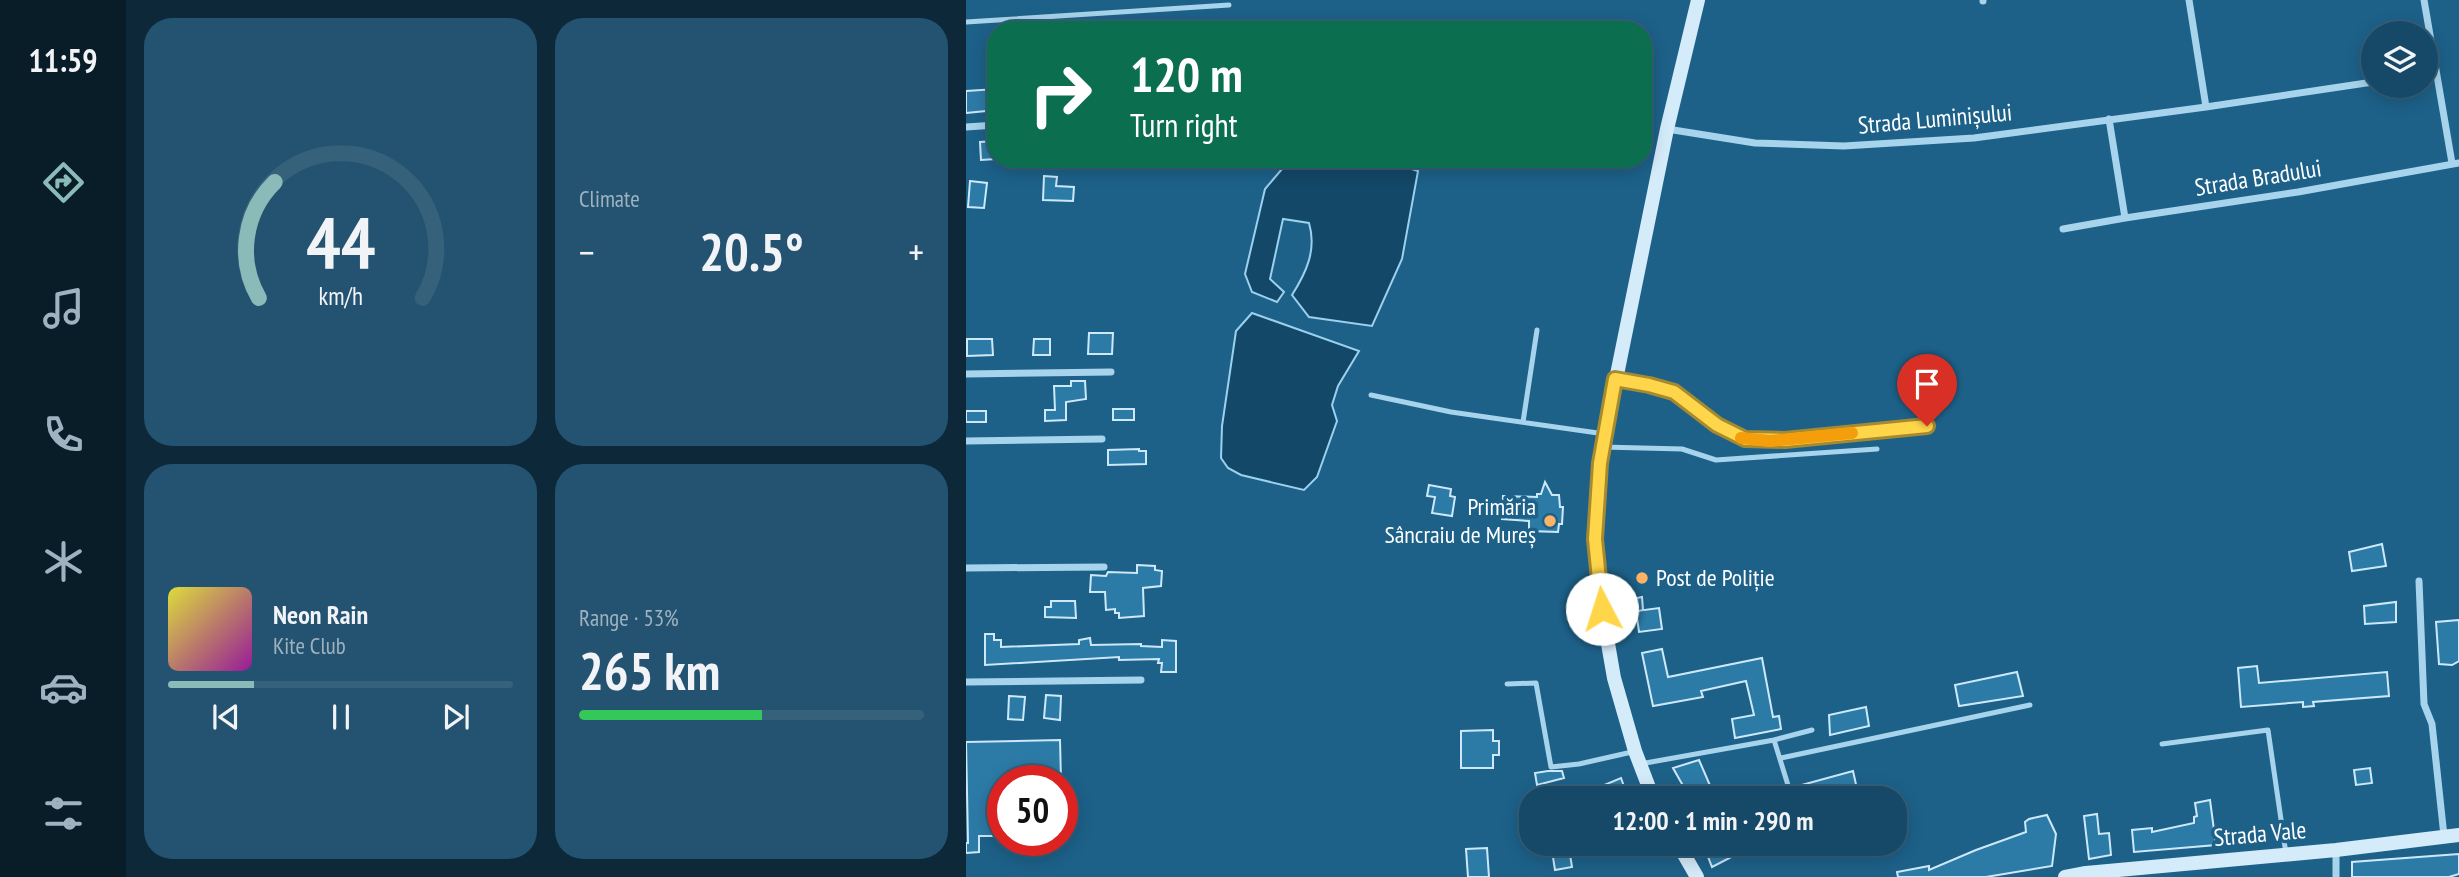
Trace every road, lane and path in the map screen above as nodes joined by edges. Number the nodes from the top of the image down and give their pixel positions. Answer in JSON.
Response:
{"nodes":[{"id":1,"x":1698,"y":0,"type":"edge"},
{"id":2,"x":2189,"y":0,"type":"edge"},
{"id":3,"x":2424,"y":0,"type":"edge"},
{"id":4,"x":1229,"y":5,"type":"dead end"},
{"id":5,"x":995,"y":21,"type":"edge"},
{"id":6,"x":987,"y":22,"type":"edge"},
{"id":7,"x":966,"y":23,"type":"edge"},
{"id":8,"x":2361,"y":84,"type":"edge"},
{"id":9,"x":2206,"y":107,"type":"junction"},
{"id":10,"x":2109,"y":120,"type":"junction"},
{"id":11,"x":987,"y":126,"type":"edge"},
{"id":12,"x":966,"y":127,"type":"edge"},
{"id":13,"x":1667,"y":129,"type":"junction"},
{"id":14,"x":2455,"y":163,"type":"edge"},
{"id":15,"x":2125,"y":218,"type":"junction"},
{"id":16,"x":2063,"y":229,"type":"dead end"},
{"id":17,"x":1537,"y":330,"type":"dead end"},
{"id":18,"x":1111,"y":372,"type":"dead end"},
{"id":19,"x":966,"y":374,"type":"edge"},
{"id":20,"x":1615,"y":379,"type":"junction"},
{"id":21,"x":1371,"y":395,"type":"dead end"},
{"id":22,"x":1523,"y":422,"type":"junction"},
{"id":23,"x":1927,"y":426,"type":"dead end"},
{"id":24,"x":1102,"y":439,"type":"dead end"},
{"id":25,"x":1604,"y":440,"type":"junction"},
{"id":26,"x":966,"y":441,"type":"edge"},
{"id":27,"x":1877,"y":449,"type":"dead end"},
{"id":28,"x":1104,"y":567,"type":"dead end"},
{"id":29,"x":966,"y":568,"type":"edge"},
{"id":30,"x":2419,"y":581,"type":"dead end"},
{"id":31,"x":1141,"y":680,"type":"dead end"},
{"id":32,"x":966,"y":682,"type":"edge"},
{"id":33,"x":1507,"y":684,"type":"dead end"},
{"id":34,"x":2030,"y":705,"type":"dead end"},
{"id":35,"x":1812,"y":730,"type":"dead end"},
{"id":36,"x":1774,"y":740,"type":"junction"},
{"id":37,"x":2162,"y":744,"type":"dead end"},
{"id":38,"x":1638,"y":758,"type":"junction"},
{"id":39,"x":1781,"y":758,"type":"junction"},
{"id":40,"x":1648,"y":786,"type":"edge"},
{"id":41,"x":1789,"y":786,"type":"edge"},
{"id":42,"x":2452,"y":835,"type":"edge"},
{"id":43,"x":2336,"y":850,"type":"junction"},
{"id":44,"x":2286,"y":855,"type":"junction"},
{"id":45,"x":1685,"y":856,"type":"edge"},
{"id":46,"x":1694,"y":877,"type":"edge"},
{"id":47,"x":2065,"y":877,"type":"edge"},
{"id":48,"x":2336,"y":877,"type":"edge"}],
"edges":[{"from":1,"to":13,"type":"main road"},
{"from":2,"to":9,"type":"street"},
{"from":3,"to":14,"type":"street"},
{"from":4,"to":5,"type":"lane"},
{"from":6,"to":7,"type":"lane"},
{"from":8,"to":9,"type":"street","name":"Strada Luminișului"},
{"from":9,"to":10,"type":"street","name":"Strada Luminișului"},
{"from":10,"to":13,"type":"street","name":"Strada Luminișului"},
{"from":10,"to":15,"type":"street"},
{"from":11,"to":12,"type":"street"},
{"from":13,"to":20,"type":"main road"},
{"from":14,"to":15,"type":"street","name":"Strada Bradului"},
{"from":15,"to":16,"type":"street","name":"Strada Bradului"},
{"from":17,"to":22,"type":"lane"},
{"from":18,"to":19,"type":"street"},
{"from":20,"to":23,"type":"lane"},
{"from":20,"to":25,"type":"main road"},
{"from":21,"to":22,"type":"lane"},
{"from":22,"to":25,"type":"lane"},
{"from":24,"to":26,"type":"street"},
{"from":25,"to":27,"type":"lane"},
{"from":25,"to":38,"type":"main road"},
{"from":28,"to":29,"type":"street"},
{"from":30,"to":42,"type":"street"},
{"from":31,"to":32,"type":"street"},
{"from":33,"to":38,"type":"lane"},
{"from":34,"to":39,"type":"lane"},
{"from":35,"to":36,"type":"lane"},
{"from":36,"to":38,"type":"lane"},
{"from":36,"to":39,"type":"lane"},
{"from":37,"to":44,"type":"lane"},
{"from":38,"to":40,"type":"main road"},
{"from":39,"to":41,"type":"lane"},
{"from":42,"to":43,"type":"main road","name":"Strada Vale"},
{"from":43,"to":44,"type":"main road","name":"Strada Vale"},
{"from":43,"to":48,"type":"street"},
{"from":44,"to":47,"type":"main road","name":"Strada Vale"},
{"from":45,"to":46,"type":"main road"}]}
